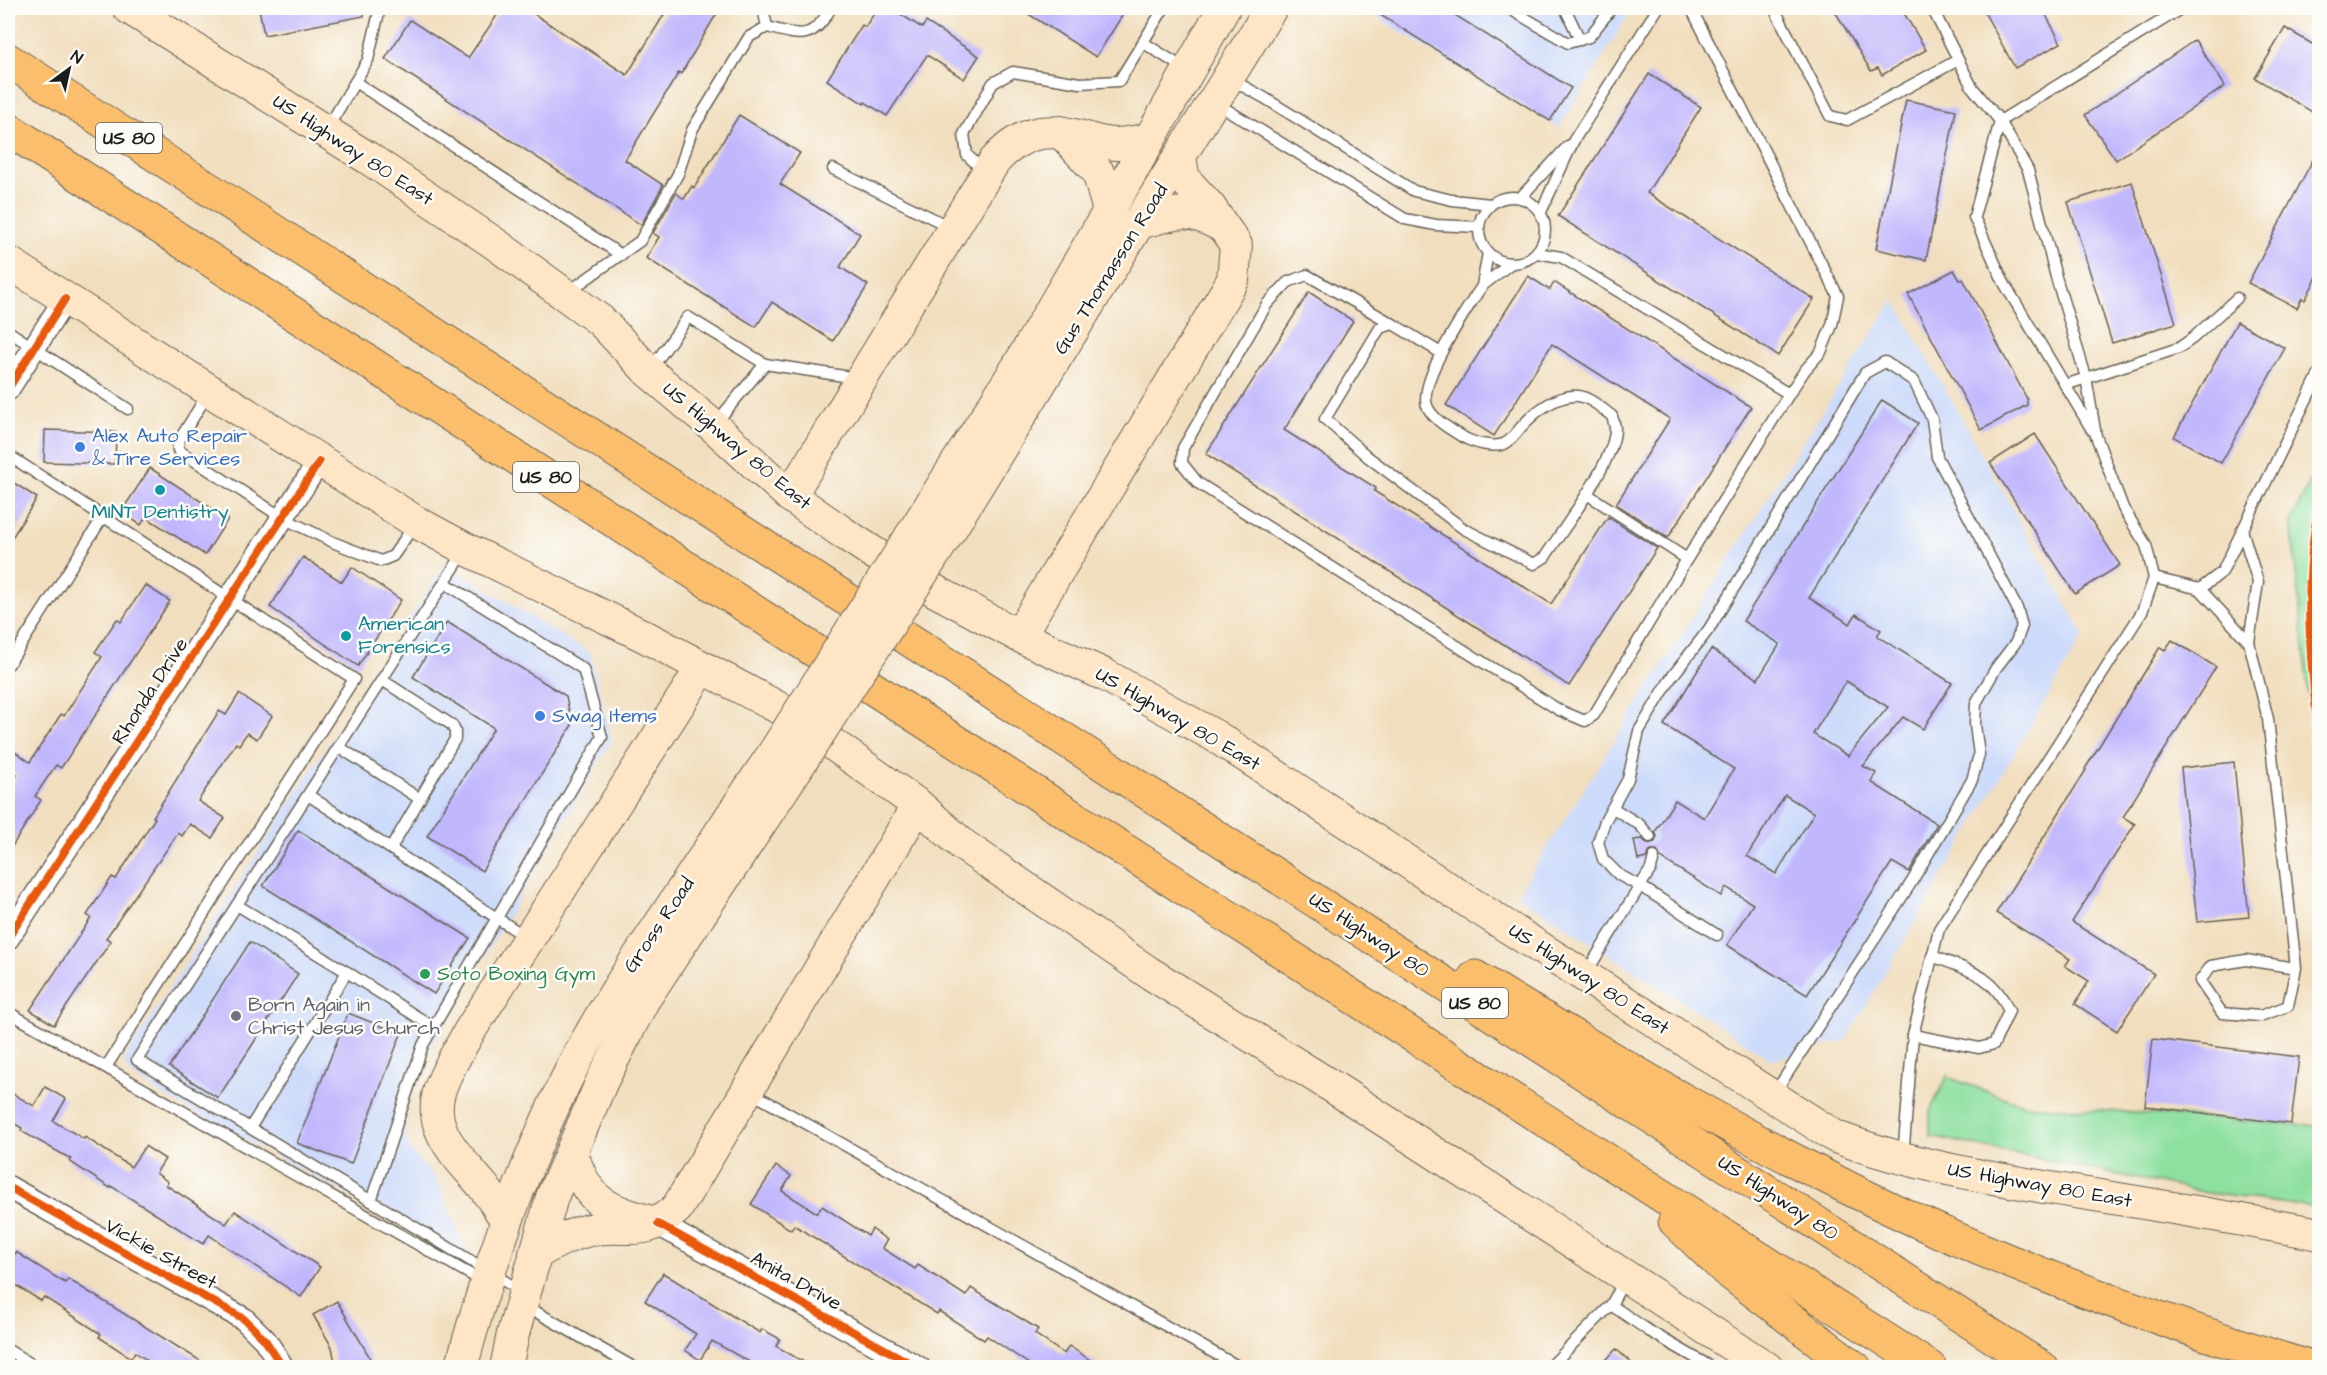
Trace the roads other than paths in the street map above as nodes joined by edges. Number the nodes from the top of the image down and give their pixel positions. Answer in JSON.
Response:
{"nodes":[{"id":1,"x":129,"y":8,"type":"edge"},
{"id":2,"x":380,"y":8,"type":"edge"},
{"id":3,"x":763,"y":8,"type":"edge"},
{"id":4,"x":831,"y":8,"type":"edge"},
{"id":5,"x":1164,"y":8,"type":"edge"},
{"id":6,"x":1224,"y":8,"type":"edge"},
{"id":7,"x":1271,"y":8,"type":"edge"},
{"id":8,"x":1508,"y":8,"type":"edge"},
{"id":9,"x":1565,"y":8,"type":"edge"},
{"id":10,"x":1612,"y":8,"type":"edge"},
{"id":11,"x":1658,"y":8,"type":"edge"},
{"id":12,"x":1691,"y":8,"type":"edge"},
{"id":13,"x":1774,"y":8,"type":"edge"},
{"id":14,"x":1932,"y":8,"type":"edge"},
{"id":15,"x":2182,"y":8,"type":"edge"},
{"id":16,"x":767,"y":27,"type":"junction"},
{"id":17,"x":1580,"y":40,"type":"junction"},
{"id":18,"x":1144,"y":43,"type":"junction"},
{"id":19,"x":8,"y":60,"type":"edge"},
{"id":20,"x":1958,"y":60,"type":"junction"},
{"id":21,"x":1188,"y":70,"type":"junction"},
{"id":22,"x":355,"y":82,"type":"junction"},
{"id":23,"x":1220,"y":90,"type":"junction"},
{"id":24,"x":2000,"y":121,"type":"junction"},
{"id":25,"x":8,"y":129,"type":"edge"},
{"id":26,"x":325,"y":132,"type":"junction"},
{"id":27,"x":1061,"y":132,"type":"junction"},
{"id":28,"x":1148,"y":140,"type":"junction"},
{"id":29,"x":1574,"y":140,"type":"junction"},
{"id":30,"x":1180,"y":158,"type":"junction"},
{"id":31,"x":833,"y":169,"type":"dead end"},
{"id":32,"x":987,"y":173,"type":"junction"},
{"id":33,"x":1520,"y":198,"type":"junction"},
{"id":34,"x":1491,"y":204,"type":"junction"},
{"id":35,"x":1109,"y":211,"type":"junction"},
{"id":36,"x":1541,"y":212,"type":"junction"},
{"id":37,"x":1140,"y":223,"type":"junction"},
{"id":38,"x":1479,"y":227,"type":"junction"},
{"id":39,"x":1226,"y":228,"type":"junction"},
{"id":40,"x":953,"y":229,"type":"junction"},
{"id":41,"x":1545,"y":237,"type":"junction"},
{"id":42,"x":1488,"y":253,"type":"junction"},
{"id":43,"x":1537,"y":253,"type":"junction"},
{"id":44,"x":621,"y":255,"type":"junction"},
{"id":45,"x":1561,"y":257,"type":"junction"},
{"id":46,"x":8,"y":262,"type":"edge"},
{"id":47,"x":1510,"y":264,"type":"junction"},
{"id":48,"x":1482,"y":286,"type":"junction"},
{"id":49,"x":564,"y":294,"type":"junction"},
{"id":50,"x":2236,"y":298,"type":"dead end"},
{"id":51,"x":65,"y":299,"type":"junction"},
{"id":52,"x":1393,"y":324,"type":"junction"},
{"id":53,"x":8,"y":331,"type":"edge"},
{"id":54,"x":34,"y":348,"type":"junction"},
{"id":55,"x":1441,"y":353,"type":"junction"},
{"id":56,"x":765,"y":364,"type":"junction"},
{"id":57,"x":649,"y":372,"type":"junction"},
{"id":58,"x":2319,"y":372,"type":"edge"},
{"id":59,"x":2086,"y":377,"type":"junction"},
{"id":60,"x":862,"y":379,"type":"junction"},
{"id":61,"x":2065,"y":385,"type":"junction"},
{"id":62,"x":8,"y":389,"type":"edge"},
{"id":63,"x":209,"y":392,"type":"junction"},
{"id":64,"x":1789,"y":393,"type":"junction"},
{"id":65,"x":128,"y":409,"type":"dead end"},
{"id":66,"x":713,"y":426,"type":"junction"},
{"id":67,"x":2096,"y":436,"type":"junction"},
{"id":68,"x":8,"y":455,"type":"edge"},
{"id":69,"x":319,"y":462,"type":"junction"},
{"id":70,"x":1587,"y":494,"type":"junction"},
{"id":71,"x":790,"y":496,"type":"junction"},
{"id":72,"x":103,"y":517,"type":"junction"},
{"id":73,"x":283,"y":518,"type":"junction"},
{"id":74,"x":416,"y":522,"type":"junction"},
{"id":75,"x":937,"y":523,"type":"junction"},
{"id":76,"x":2242,"y":530,"type":"junction"},
{"id":77,"x":466,"y":549,"type":"junction"},
{"id":78,"x":1687,"y":559,"type":"junction"},
{"id":79,"x":2154,"y":578,"type":"junction"},
{"id":80,"x":445,"y":583,"type":"junction"},
{"id":81,"x":2200,"y":589,"type":"junction"},
{"id":82,"x":230,"y":599,"type":"junction"},
{"id":83,"x":1019,"y":636,"type":"junction"},
{"id":84,"x":2249,"y":642,"type":"junction"},
{"id":85,"x":8,"y":665,"type":"edge"},
{"id":86,"x":702,"y":668,"type":"junction"},
{"id":87,"x":382,"y":680,"type":"junction"},
{"id":88,"x":339,"y":747,"type":"junction"},
{"id":89,"x":783,"y":764,"type":"junction"},
{"id":90,"x":308,"y":795,"type":"junction"},
{"id":91,"x":420,"y":799,"type":"junction"},
{"id":92,"x":918,"y":805,"type":"junction"},
{"id":93,"x":1613,"y":807,"type":"junction"},
{"id":94,"x":1650,"y":837,"type":"dead end"},
{"id":95,"x":391,"y":848,"type":"junction"},
{"id":96,"x":1654,"y":857,"type":"dead end"},
{"id":97,"x":1640,"y":886,"type":"junction"},
{"id":98,"x":237,"y":905,"type":"junction"},
{"id":99,"x":1329,"y":909,"type":"junction"},
{"id":100,"x":497,"y":918,"type":"junction"},
{"id":101,"x":1717,"y":935,"type":"dead end"},
{"id":102,"x":8,"y":938,"type":"edge"},
{"id":103,"x":528,"y":939,"type":"junction"},
{"id":104,"x":1932,"y":956,"type":"junction"},
{"id":105,"x":2296,"y":968,"type":"junction"},
{"id":106,"x":347,"y":972,"type":"junction"},
{"id":107,"x":1584,"y":976,"type":"junction"},
{"id":108,"x":8,"y":1012,"type":"edge"},
{"id":109,"x":433,"y":1027,"type":"junction"},
{"id":110,"x":1913,"y":1035,"type":"junction"},
{"id":111,"x":106,"y":1067,"type":"junction"},
{"id":112,"x":748,"y":1090,"type":"junction"},
{"id":113,"x":1772,"y":1097,"type":"junction"},
{"id":114,"x":250,"y":1128,"type":"junction"},
{"id":115,"x":534,"y":1152,"type":"junction"},
{"id":116,"x":572,"y":1153,"type":"junction"},
{"id":117,"x":461,"y":1160,"type":"junction"},
{"id":118,"x":1903,"y":1160,"type":"junction"},
{"id":119,"x":1624,"y":1170,"type":"junction"},
{"id":120,"x":8,"y":1187,"type":"edge"},
{"id":121,"x":371,"y":1202,"type":"junction"},
{"id":122,"x":506,"y":1219,"type":"junction"},
{"id":123,"x":658,"y":1224,"type":"junction"},
{"id":124,"x":2319,"y":1234,"type":"edge"},
{"id":125,"x":535,"y":1254,"type":"junction"},
{"id":126,"x":1626,"y":1276,"type":"junction"},
{"id":127,"x":487,"y":1278,"type":"junction"},
{"id":128,"x":523,"y":1298,"type":"junction"},
{"id":129,"x":1611,"y":1305,"type":"junction"},
{"id":130,"x":8,"y":1350,"type":"edge"},
{"id":131,"x":1752,"y":1361,"type":"edge"},
{"id":132,"x":38,"y":1368,"type":"edge"},
{"id":133,"x":283,"y":1368,"type":"edge"},
{"id":134,"x":460,"y":1368,"type":"edge"},
{"id":135,"x":506,"y":1368,"type":"edge"},
{"id":136,"x":635,"y":1368,"type":"edge"},
{"id":137,"x":919,"y":1368,"type":"edge"},
{"id":138,"x":1241,"y":1368,"type":"edge"},
{"id":139,"x":1549,"y":1368,"type":"edge"},
{"id":140,"x":1713,"y":1368,"type":"edge"},
{"id":141,"x":1855,"y":1368,"type":"edge"},
{"id":142,"x":1930,"y":1368,"type":"edge"},
{"id":143,"x":2042,"y":1368,"type":"edge"},
{"id":144,"x":2311,"y":1368,"type":"edge"}],
"edges":[{"from":1,"to":26,"type":"main road","name":"US Highway 80 East"},
{"from":2,"to":22,"type":"lane"},
{"from":3,"to":16,"type":"lane"},
{"from":4,"to":16,"type":"lane"},
{"from":5,"to":18,"type":"lane"},
{"from":6,"to":21,"type":"main road","name":"Gus Thomasson Road"},
{"from":7,"to":23,"type":"main road","name":"Gus Thomasson Road"},
{"from":8,"to":17,"type":"lane"},
{"from":9,"to":17,"type":"lane"},
{"from":10,"to":17,"type":"lane"},
{"from":11,"to":29,"type":"lane"},
{"from":12,"to":64,"type":"lane"},
{"from":13,"to":20,"type":"lane"},
{"from":14,"to":20,"type":"lane"},
{"from":15,"to":24,"type":"lane"},
{"from":16,"to":44,"type":"lane"},
{"from":18,"to":21,"type":"lane"},
{"from":18,"to":32,"type":"lane"},
{"from":19,"to":99,"type":"highway","name":"US Highway 80","number":"US 80"},
{"from":20,"to":24,"type":"lane"},
{"from":21,"to":23,"type":"main road"},
{"from":21,"to":28,"type":"main road","name":"Gus Thomasson Road"},
{"from":22,"to":26,"type":"lane"},
{"from":22,"to":44,"type":"lane"},
{"from":23,"to":30,"type":"main road","name":"Gus Thomasson Road"},
{"from":23,"to":34,"type":"lane"},
{"from":23,"to":38,"type":"lane"},
{"from":24,"to":59,"type":"lane"},
{"from":24,"to":61,"type":"lane"},
{"from":25,"to":119,"type":"highway","number":"US 80"},
{"from":26,"to":49,"type":"main road","name":"US Highway 80 East"},
{"from":27,"to":28,"type":"main road"},
{"from":27,"to":32,"type":"main road"},
{"from":27,"to":35,"type":"main road"},
{"from":28,"to":35,"type":"main road","name":"Gus Thomasson Road"},
{"from":29,"to":33,"type":"lane"},
{"from":29,"to":36,"type":"lane"},
{"from":30,"to":37,"type":"main road","name":"Gus Thomasson Road"},
{"from":30,"to":39,"type":"main road"},
{"from":31,"to":40,"type":"lane"},
{"from":32,"to":40,"type":"main road"},
{"from":33,"to":34,"type":"lane"},
{"from":33,"to":36,"type":"lane"},
{"from":34,"to":38,"type":"lane"},
{"from":35,"to":75,"type":"main road","name":"Gus Thomasson Road"},
{"from":36,"to":41,"type":"lane"},
{"from":37,"to":39,"type":"main road"},
{"from":37,"to":75,"type":"main road","name":"Gus Thomasson Road"},
{"from":38,"to":42,"type":"lane"},
{"from":39,"to":83,"type":"main road"},
{"from":40,"to":60,"type":"main road"},
{"from":41,"to":43,"type":"lane"},
{"from":41,"to":45,"type":"lane"},
{"from":42,"to":47,"type":"lane"},
{"from":42,"to":48,"type":"lane"},
{"from":43,"to":45,"type":"lane"},
{"from":43,"to":47,"type":"lane"},
{"from":44,"to":49,"type":"lane"},
{"from":45,"to":64,"type":"lane"},
{"from":46,"to":51,"type":"main road"},
{"from":47,"to":48,"type":"lane"},
{"from":48,"to":55,"type":"lane"},
{"from":49,"to":57,"type":"main road","name":"US Highway 80 East"},
{"from":50,"to":59,"type":"lane"},
{"from":51,"to":54,"type":"street"},
{"from":51,"to":63,"type":"main road"},
{"from":52,"to":55,"type":"lane"},
{"from":52,"to":70,"type":"lane"},
{"from":52,"to":78,"type":"lane"},
{"from":53,"to":54,"type":"lane"},
{"from":54,"to":62,"type":"street"},
{"from":54,"to":65,"type":"lane"},
{"from":55,"to":70,"type":"lane"},
{"from":56,"to":57,"type":"lane"},
{"from":56,"to":60,"type":"lane"},
{"from":56,"to":66,"type":"lane"},
{"from":57,"to":66,"type":"main road","name":"US Highway 80 East"},
{"from":58,"to":76,"type":"lane"},
{"from":59,"to":61,"type":"lane"},
{"from":59,"to":67,"type":"lane"},
{"from":60,"to":71,"type":"main road"},
{"from":61,"to":67,"type":"lane"},
{"from":63,"to":69,"type":"main road"},
{"from":63,"to":73,"type":"lane"},
{"from":64,"to":78,"type":"lane"},
{"from":66,"to":71,"type":"main road","name":"US Highway 80 East"},
{"from":67,"to":79,"type":"lane"},
{"from":68,"to":72,"type":"lane"},
{"from":69,"to":73,"type":"street","name":"Rhonda Drive"},
{"from":69,"to":74,"type":"main road"},
{"from":70,"to":78,"type":"lane"},
{"from":71,"to":83,"type":"main road","name":"US Highway 80 East"},
{"from":72,"to":82,"type":"lane"},
{"from":72,"to":85,"type":"lane"},
{"from":73,"to":74,"type":"lane"},
{"from":73,"to":82,"type":"street","name":"Rhonda Drive"},
{"from":74,"to":77,"type":"main road"},
{"from":75,"to":89,"type":"main road","name":"Gross Road","bridge":true},
{"from":76,"to":81,"type":"lane"},
{"from":76,"to":84,"type":"lane"},
{"from":77,"to":80,"type":"lane"},
{"from":77,"to":86,"type":"main road"},
{"from":79,"to":81,"type":"lane"},
{"from":79,"to":104,"type":"lane"},
{"from":80,"to":87,"type":"lane"},
{"from":80,"to":100,"type":"lane"},
{"from":81,"to":84,"type":"lane"},
{"from":82,"to":102,"type":"street","name":"Rhonda Drive"},
{"from":82,"to":111,"type":"lane"},
{"from":83,"to":107,"type":"main road","name":"US Highway 80 East"},
{"from":84,"to":105,"type":"lane"},
{"from":86,"to":92,"type":"main road"},
{"from":86,"to":103,"type":"main road"},
{"from":87,"to":88,"type":"lane"},
{"from":87,"to":91,"type":"lane"},
{"from":88,"to":90,"type":"lane"},
{"from":88,"to":91,"type":"lane"},
{"from":89,"to":115,"type":"main road","name":"Gross Road"},
{"from":89,"to":116,"type":"main road","name":"Gross Road"},
{"from":90,"to":95,"type":"lane"},
{"from":90,"to":98,"type":"lane"},
{"from":91,"to":95,"type":"lane"},
{"from":92,"to":112,"type":"main road"},
{"from":92,"to":126,"type":"main road"},
{"from":93,"to":94,"type":"lane"},
{"from":93,"to":97,"type":"lane"},
{"from":93,"to":113,"type":"lane"},
{"from":95,"to":100,"type":"lane"},
{"from":96,"to":97,"type":"lane"},
{"from":97,"to":101,"type":"lane"},
{"from":97,"to":107,"type":"lane"},
{"from":98,"to":106,"type":"lane"},
{"from":98,"to":114,"type":"lane"},
{"from":99,"to":143,"type":"highway","name":"US Highway 80","number":"US 80"},
{"from":99,"to":144,"type":"highway"},
{"from":100,"to":103,"type":"lane"},
{"from":100,"to":109,"type":"lane"},
{"from":103,"to":117,"type":"main road"},
{"from":104,"to":110,"type":"lane"},
{"from":104,"to":110,"type":"lane"},
{"from":105,"to":105,"type":"lane"},
{"from":106,"to":109,"type":"lane"},
{"from":106,"to":114,"type":"lane"},
{"from":107,"to":113,"type":"main road","name":"US Highway 80 East"},
{"from":108,"to":111,"type":"lane"},
{"from":109,"to":121,"type":"lane"},
{"from":110,"to":118,"type":"lane"},
{"from":111,"to":127,"type":"lane"},
{"from":112,"to":123,"type":"main road"},
{"from":112,"to":138,"type":"lane"},
{"from":113,"to":118,"type":"main road","name":"US Highway 80 East"},
{"from":114,"to":121,"type":"lane"},
{"from":115,"to":117,"type":"main road"},
{"from":115,"to":122,"type":"main road","name":"Gross Road"},
{"from":116,"to":123,"type":"main road"},
{"from":116,"to":125,"type":"main road","name":"Gross Road"},
{"from":117,"to":122,"type":"main road"},
{"from":118,"to":124,"type":"main road","name":"US Highway 80 East"},
{"from":119,"to":141,"type":"highway"},
{"from":119,"to":142,"type":"highway","number":"US 80"},
{"from":120,"to":133,"type":"street","name":"Vickie Street"},
{"from":121,"to":127,"type":"lane"},
{"from":122,"to":127,"type":"main road","name":"Gross Road"},
{"from":123,"to":125,"type":"main road"},
{"from":123,"to":137,"type":"street","name":"Anita Drive"},
{"from":125,"to":128,"type":"main road","name":"Gross Road"},
{"from":126,"to":129,"type":"lane"},
{"from":126,"to":131,"type":"main road"},
{"from":127,"to":128,"type":"lane"},
{"from":127,"to":134,"type":"main road","name":"Gross Road"},
{"from":128,"to":135,"type":"main road","name":"Gross Road"},
{"from":128,"to":136,"type":"lane"},
{"from":129,"to":139,"type":"lane"},
{"from":129,"to":140,"type":"lane"},
{"from":130,"to":132,"type":"lane"}]}
